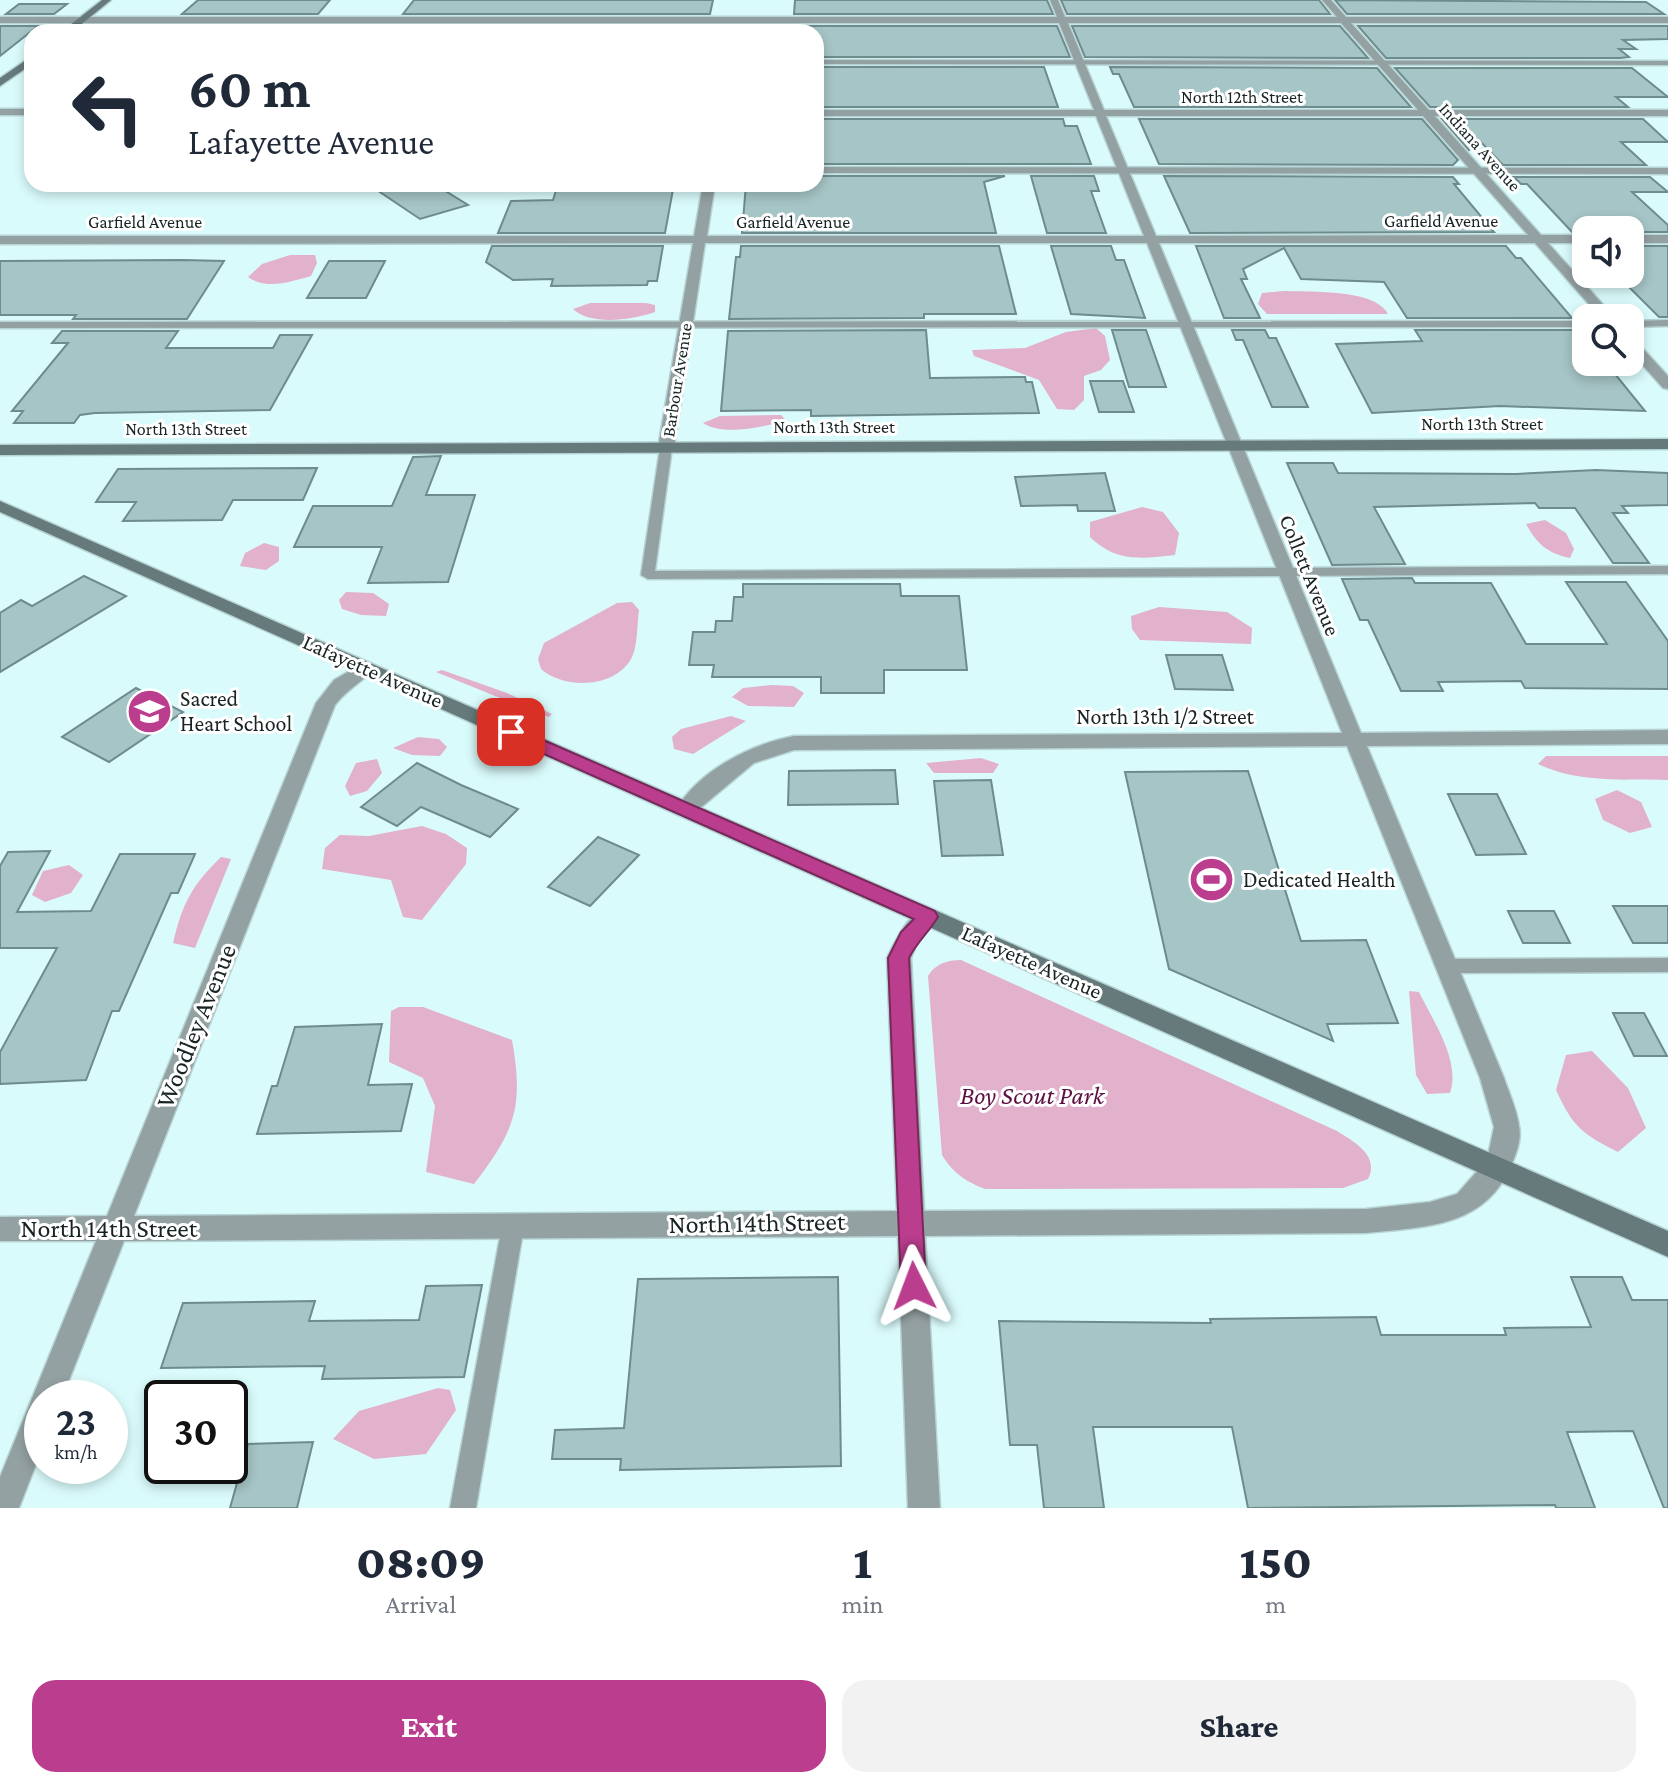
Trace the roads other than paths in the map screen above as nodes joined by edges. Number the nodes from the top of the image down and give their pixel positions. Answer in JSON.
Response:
{"nodes":[{"id":1,"x":107,"y":0,"type":"edge"},
{"id":2,"x":1054,"y":0,"type":"edge"},
{"id":3,"x":1326,"y":0,"type":"edge"},
{"id":4,"x":348,"y":10,"type":"dead end"},
{"id":5,"x":736,"y":15,"type":"junction"},
{"id":6,"x":0,"y":20,"type":"edge"},
{"id":7,"x":82,"y":20,"type":"junction"},
{"id":8,"x":339,"y":20,"type":"junction"},
{"id":9,"x":1062,"y":20,"type":"junction"},
{"id":10,"x":1343,"y":20,"type":"junction"},
{"id":11,"x":1668,"y":20,"type":"edge"},
{"id":12,"x":77,"y":24,"type":"edge"},
{"id":13,"x":336,"y":24,"type":"edge"},
{"id":14,"x":734,"y":24,"type":"edge"},
{"id":15,"x":824,"y":62,"type":"edge"},
{"id":16,"x":1079,"y":62,"type":"junction"},
{"id":17,"x":1382,"y":63,"type":"junction"},
{"id":18,"x":1668,"y":63,"type":"edge"},
{"id":19,"x":24,"y":65,"type":"edge"},
{"id":20,"x":0,"y":83,"type":"edge"},
{"id":21,"x":0,"y":112,"type":"edge"},
{"id":22,"x":24,"y":112,"type":"edge"},
{"id":23,"x":824,"y":113,"type":"edge"},
{"id":24,"x":1099,"y":113,"type":"junction"},
{"id":25,"x":1426,"y":113,"type":"junction"},
{"id":26,"x":1668,"y":113,"type":"edge"},
{"id":27,"x":824,"y":170,"type":"edge"},
{"id":28,"x":1477,"y":170,"type":"junction"},
{"id":29,"x":1122,"y":171,"type":"junction"},
{"id":30,"x":1668,"y":171,"type":"edge"},
{"id":31,"x":708,"y":192,"type":"edge"},
{"id":32,"x":1538,"y":239,"type":"junction"},
{"id":33,"x":1572,"y":239,"type":"edge"},
{"id":34,"x":1644,"y":239,"type":"edge"},
{"id":35,"x":1668,"y":239,"type":"edge"},
{"id":36,"x":0,"y":240,"type":"edge"},
{"id":37,"x":700,"y":240,"type":"junction"},
{"id":38,"x":1150,"y":240,"type":"junction"},
{"id":39,"x":1596,"y":304,"type":"edge"},
{"id":40,"x":1668,"y":323,"type":"edge"},
{"id":41,"x":686,"y":324,"type":"junction"},
{"id":42,"x":1184,"y":324,"type":"junction"},
{"id":43,"x":1572,"y":324,"type":"edge"},
{"id":44,"x":1644,"y":324,"type":"edge"},
{"id":45,"x":0,"y":325,"type":"edge"},
{"id":46,"x":1644,"y":358,"type":"edge"},
{"id":47,"x":1668,"y":385,"type":"edge"},
{"id":48,"x":1668,"y":444,"type":"edge"},
{"id":49,"x":1233,"y":445,"type":"junction"},
{"id":50,"x":666,"y":448,"type":"junction"},
{"id":51,"x":0,"y":450,"type":"edge"},
{"id":52,"x":0,"y":506,"type":"edge"},
{"id":53,"x":1668,"y":570,"type":"edge"},
{"id":54,"x":1287,"y":574,"type":"junction"},
{"id":55,"x":365,"y":668,"type":"junction"},
{"id":56,"x":1668,"y":737,"type":"edge"},
{"id":57,"x":1352,"y":739,"type":"junction"},
{"id":58,"x":686,"y":809,"type":"junction"},
{"id":59,"x":928,"y":917,"type":"junction"},
{"id":60,"x":1668,"y":965,"type":"edge"},
{"id":61,"x":1446,"y":966,"type":"junction"},
{"id":62,"x":1497,"y":1168,"type":"junction"},
{"id":63,"x":911,"y":1222,"type":"junction"},
{"id":64,"x":513,"y":1226,"type":"junction"},
{"id":65,"x":0,"y":1229,"type":"edge"},
{"id":66,"x":114,"y":1229,"type":"junction"},
{"id":67,"x":1668,"y":1244,"type":"edge"},
{"id":68,"x":54,"y":1380,"type":"edge"},
{"id":69,"x":24,"y":1456,"type":"edge"},
{"id":70,"x":3,"y":1508,"type":"edge"},
{"id":71,"x":463,"y":1508,"type":"edge"},
{"id":72,"x":924,"y":1508,"type":"edge"}],
"edges":[{"from":1,"to":7,"type":"main road"},
{"from":2,"to":9,"type":"street","name":"Collett Avenue"},
{"from":3,"to":10,"type":"street","name":"Indiana Avenue"},
{"from":4,"to":8,"type":"street"},
{"from":5,"to":8,"type":"street"},
{"from":5,"to":9,"type":"street"},
{"from":5,"to":14,"type":"street"},
{"from":6,"to":7,"type":"street"},
{"from":7,"to":8,"type":"street"},
{"from":7,"to":12,"type":"main road"},
{"from":8,"to":13,"type":"street"},
{"from":9,"to":10,"type":"street"},
{"from":9,"to":16,"type":"street","name":"Collett Avenue"},
{"from":10,"to":11,"type":"street"},
{"from":10,"to":17,"type":"street","name":"Indiana Avenue"},
{"from":15,"to":16,"type":"lane"},
{"from":16,"to":17,"type":"lane"},
{"from":16,"to":24,"type":"street","name":"Collett Avenue"},
{"from":17,"to":18,"type":"lane"},
{"from":17,"to":25,"type":"street","name":"Indiana Avenue"},
{"from":19,"to":20,"type":"main road"},
{"from":21,"to":22,"type":"street"},
{"from":23,"to":24,"type":"street","name":"North 12th Street"},
{"from":24,"to":25,"type":"street","name":"North 12th Street"},
{"from":24,"to":29,"type":"street","name":"Collett Avenue"},
{"from":25,"to":26,"type":"street","name":"North 12th Street"},
{"from":25,"to":28,"type":"street","name":"Indiana Avenue"},
{"from":27,"to":29,"type":"lane"},
{"from":28,"to":29,"type":"lane"},
{"from":28,"to":30,"type":"lane"},
{"from":28,"to":32,"type":"street","name":"Indiana Avenue"},
{"from":29,"to":38,"type":"street","name":"Collett Avenue"},
{"from":31,"to":37,"type":"street","name":"Barbour Avenue"},
{"from":32,"to":33,"type":"street","name":"Garfield Avenue"},
{"from":32,"to":38,"type":"street","name":"Garfield Avenue"},
{"from":32,"to":39,"type":"street","name":"Indiana Avenue"},
{"from":34,"to":35,"type":"street"},
{"from":36,"to":37,"type":"street","name":"Garfield Avenue"},
{"from":37,"to":38,"type":"street","name":"Garfield Avenue"},
{"from":37,"to":41,"type":"street","name":"Barbour Avenue"},
{"from":38,"to":42,"type":"street","name":"Collett Avenue"},
{"from":40,"to":44,"type":"lane"},
{"from":41,"to":42,"type":"lane"},
{"from":41,"to":45,"type":"lane"},
{"from":41,"to":50,"type":"street","name":"Barbour Avenue"},
{"from":42,"to":43,"type":"lane"},
{"from":42,"to":49,"type":"street","name":"Collett Avenue"},
{"from":46,"to":47,"type":"street"},
{"from":48,"to":49,"type":"main road","name":"North 13th Street"},
{"from":49,"to":50,"type":"main road","name":"North 13th Street"},
{"from":49,"to":54,"type":"street","name":"Collett Avenue"},
{"from":50,"to":51,"type":"main road","name":"North 13th Street"},
{"from":50,"to":54,"type":"lane","name":"Barbour Avenue"},
{"from":52,"to":55,"type":"main road","name":"Lafayette Avenue"},
{"from":53,"to":54,"type":"lane"},
{"from":54,"to":57,"type":"street","name":"Collett Avenue"},
{"from":55,"to":58,"type":"main road","name":"Lafayette Avenue"},
{"from":55,"to":66,"type":"street","name":"Woodley Avenue"},
{"from":56,"to":57,"type":"street","name":"North 13th 1/2 Street"},
{"from":57,"to":58,"type":"street","name":"North 13th 1/2 Street"},
{"from":57,"to":61,"type":"street","name":"Collett Avenue"},
{"from":58,"to":59,"type":"main road","name":"Lafayette Avenue"},
{"from":59,"to":62,"type":"main road","name":"Lafayette Avenue"},
{"from":59,"to":63,"type":"street"},
{"from":60,"to":61,"type":"lane"},
{"from":61,"to":62,"type":"street","name":"Collett Avenue"},
{"from":62,"to":63,"type":"street","name":"North 14th Street"},
{"from":62,"to":67,"type":"main road","name":"Lafayette Avenue"},
{"from":63,"to":64,"type":"street","name":"North 14th Street"},
{"from":63,"to":72,"type":"street"},
{"from":64,"to":66,"type":"street","name":"North 14th Street"},
{"from":64,"to":71,"type":"lane"},
{"from":65,"to":66,"type":"street","name":"North 14th Street"},
{"from":66,"to":68,"type":"street","name":"Woodley Avenue"},
{"from":69,"to":70,"type":"street"}]}
